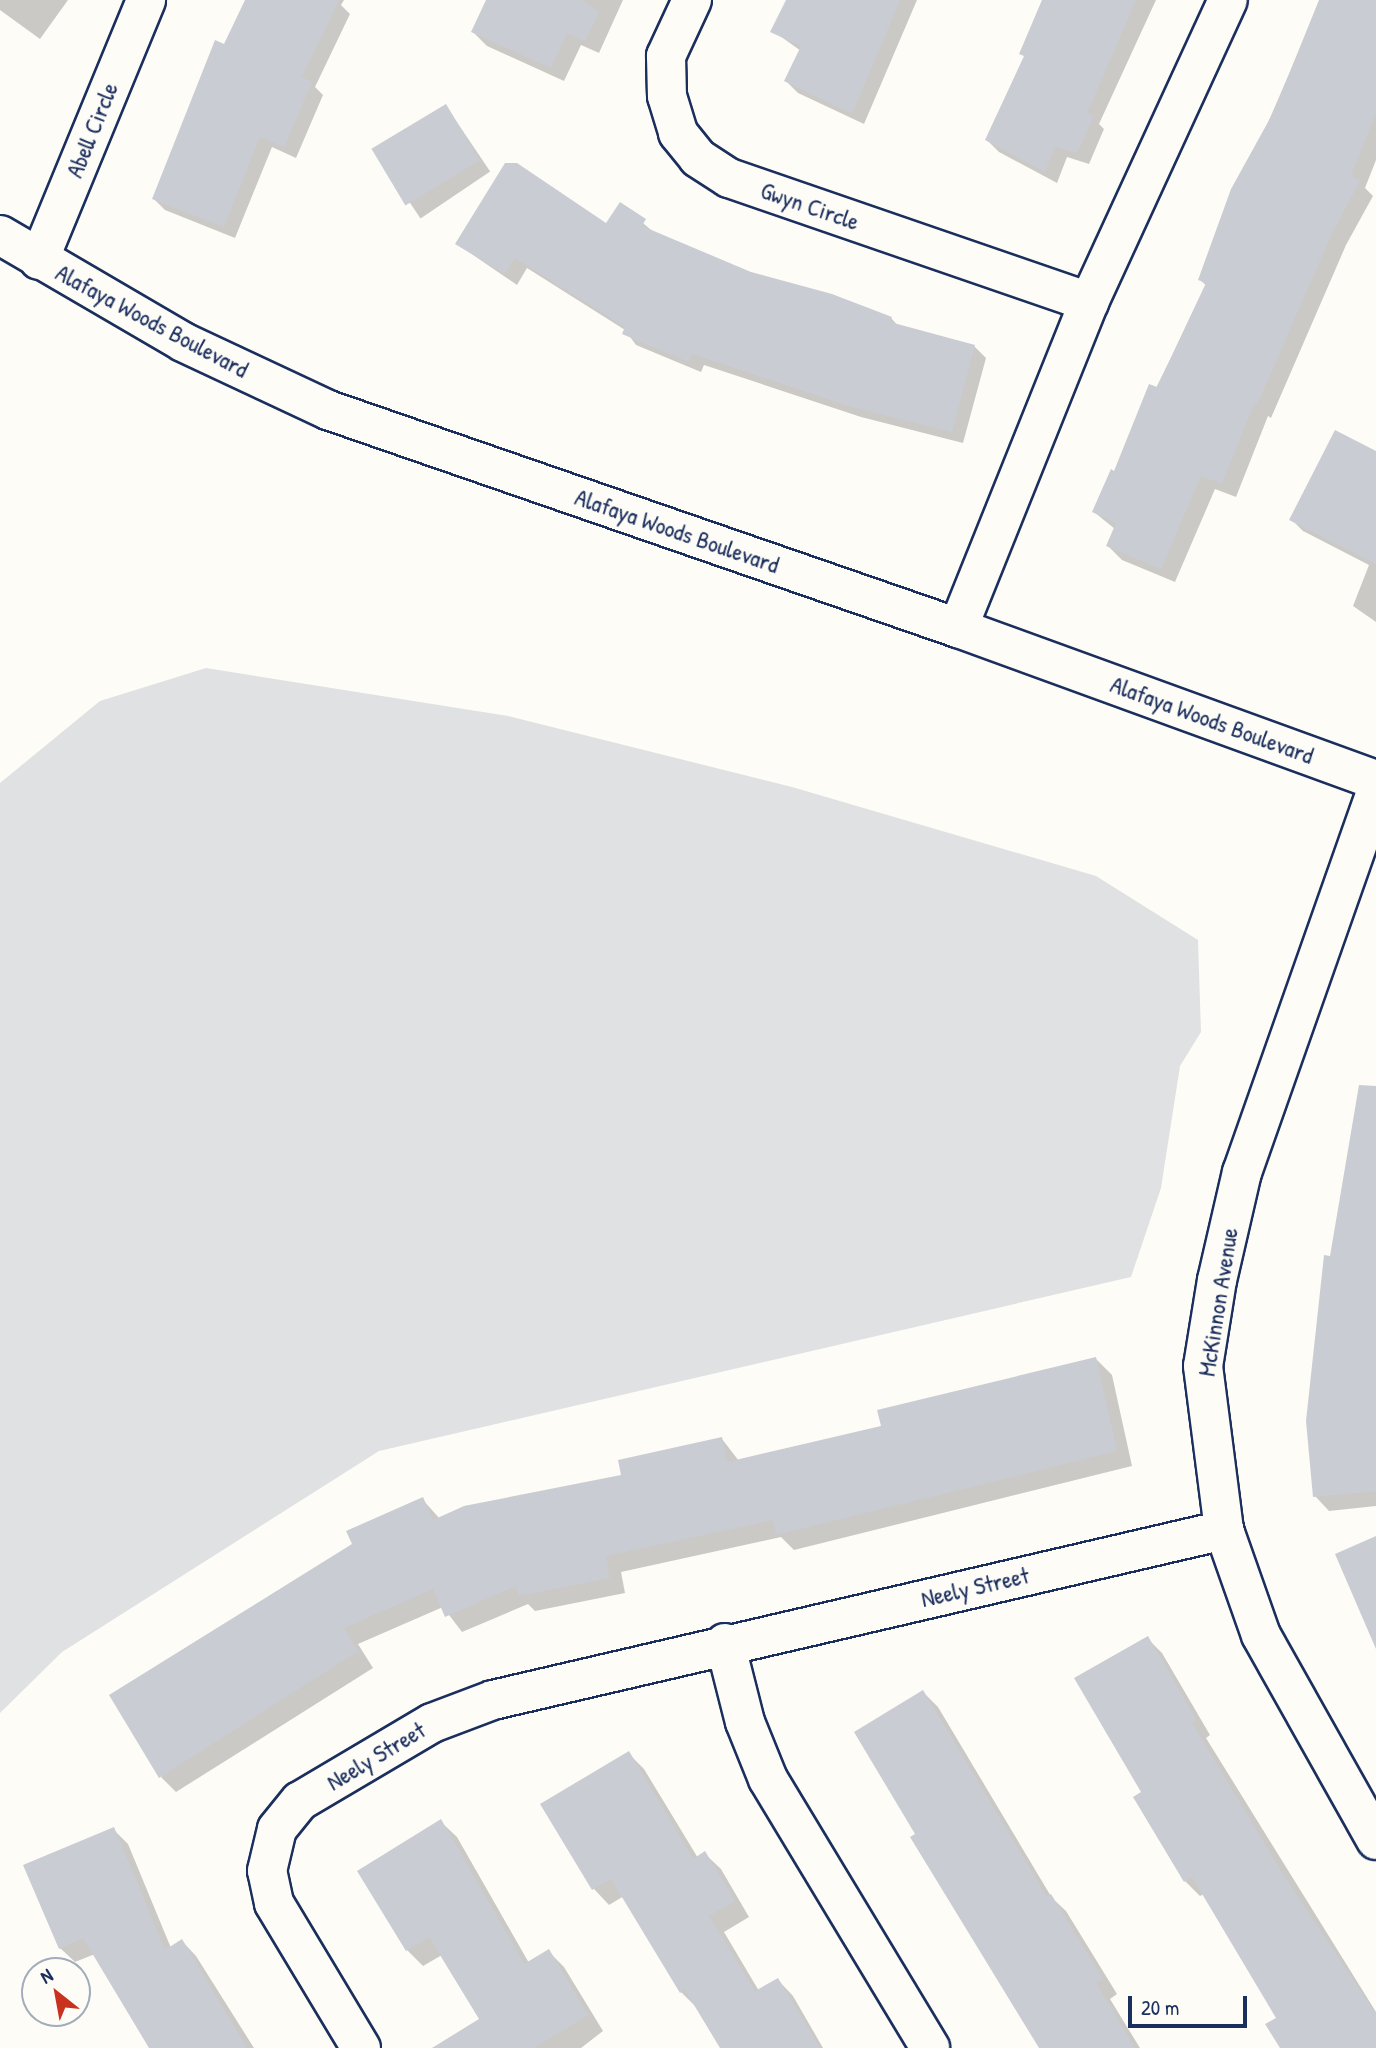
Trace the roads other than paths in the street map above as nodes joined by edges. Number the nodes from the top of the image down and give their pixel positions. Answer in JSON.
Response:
{"nodes":[{"id":1,"x":146,"y":0,"type":"edge"},
{"id":2,"x":692,"y":0,"type":"edge"},
{"id":3,"x":1228,"y":0,"type":"edge"},
{"id":4,"x":0,"y":235,"type":"edge"},
{"id":5,"x":38,"y":260,"type":"junction"},
{"id":6,"x":1089,"y":302,"type":"junction"},
{"id":7,"x":958,"y":628,"type":"junction"},
{"id":8,"x":1376,"y":780,"type":"edge"},
{"id":9,"x":1376,"y":792,"type":"edge"},
{"id":10,"x":1224,"y":1530,"type":"junction"},
{"id":11,"x":725,"y":1643,"type":"junction"},
{"id":12,"x":1376,"y":1840,"type":"edge"},
{"id":13,"x":361,"y":2048,"type":"edge"},
{"id":14,"x":930,"y":2048,"type":"edge"}],
"edges":[{"from":1,"to":5,"type":"street","name":"Abell Circle"},
{"from":2,"to":6,"type":"street","name":"Gwyn Circle"},
{"from":3,"to":6,"type":"street"},
{"from":4,"to":5,"type":"street","name":"Alafaya Woods Boulevard"},
{"from":5,"to":7,"type":"street","name":"Alafaya Woods Boulevard"},
{"from":6,"to":7,"type":"street"},
{"from":7,"to":8,"type":"street","name":"Alafaya Woods Boulevard"},
{"from":9,"to":10,"type":"street","name":"McKinnon Avenue"},
{"from":10,"to":11,"type":"street","name":"Neely Street"},
{"from":10,"to":12,"type":"street","name":"McKinnon Avenue"},
{"from":11,"to":13,"type":"street","name":"Neely Street"},
{"from":11,"to":14,"type":"street"}]}
